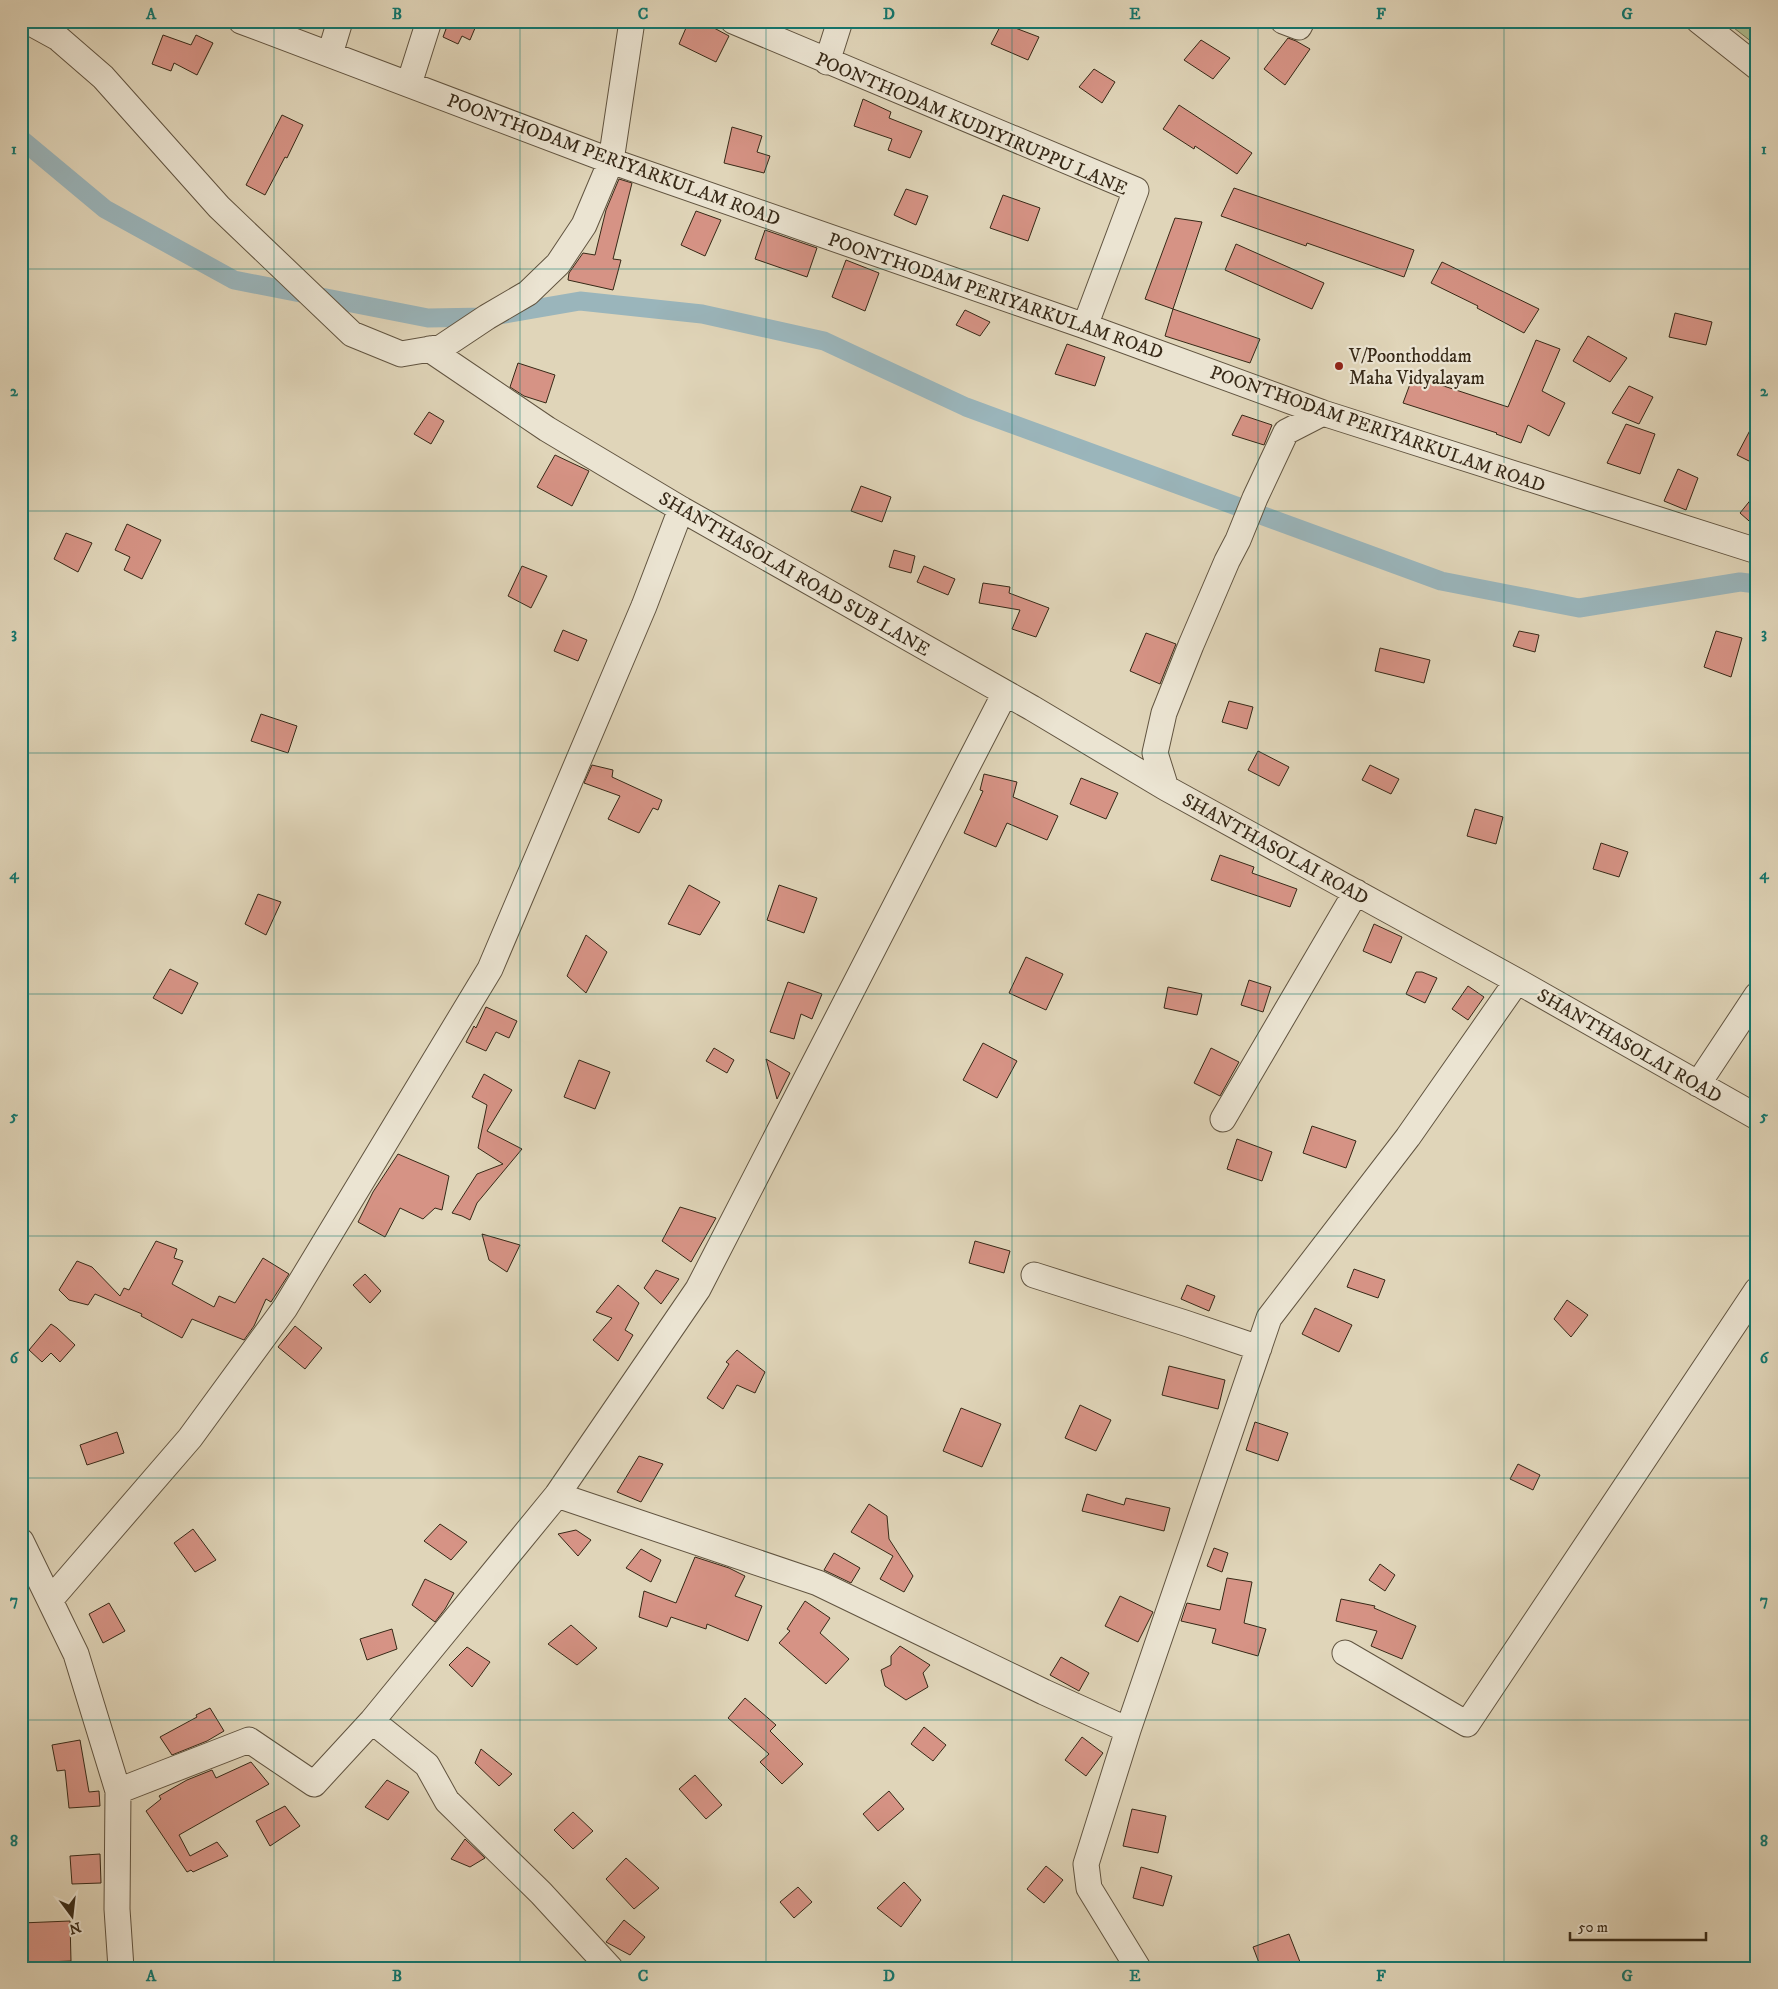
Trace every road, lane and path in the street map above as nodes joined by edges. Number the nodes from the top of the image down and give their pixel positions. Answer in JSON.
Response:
{"nodes":[{"id":1,"x":27,"y":21,"type":"edge"},
{"id":2,"x":241,"y":21,"type":"edge"},
{"id":3,"x":340,"y":21,"type":"edge"},
{"id":4,"x":429,"y":21,"type":"edge"},
{"id":5,"x":632,"y":21,"type":"edge"},
{"id":6,"x":733,"y":21,"type":"edge"},
{"id":7,"x":840,"y":21,"type":"edge"},
{"id":8,"x":1283,"y":21,"type":"edge"},
{"id":9,"x":1302,"y":21,"type":"edge"},
{"id":10,"x":1699,"y":21,"type":"edge"},
{"id":11,"x":330,"y":54,"type":"junction"},
{"id":12,"x":827,"y":62,"type":"junction"},
{"id":13,"x":1757,"y":67,"type":"edge"},
{"id":14,"x":409,"y":84,"type":"junction"},
{"id":15,"x":611,"y":161,"type":"junction"},
{"id":16,"x":1085,"y":326,"type":"junction"},
{"id":17,"x":429,"y":349,"type":"junction"},
{"id":18,"x":1323,"y":413,"type":"junction"},
{"id":19,"x":681,"y":509,"type":"junction"},
{"id":20,"x":1756,"y":549,"type":"edge"},
{"id":21,"x":1005,"y":693,"type":"junction"},
{"id":22,"x":1166,"y":788,"type":"junction"},
{"id":23,"x":1356,"y":892,"type":"junction"},
{"id":24,"x":1516,"y":981,"type":"junction"},
{"id":25,"x":1757,"y":995,"type":"edge"},
{"id":26,"x":1698,"y":1084,"type":"junction"},
{"id":27,"x":1757,"y":1117,"type":"edge"},
{"id":28,"x":1223,"y":1118,"type":"dead end"},
{"id":29,"x":1034,"y":1275,"type":"dead end"},
{"id":30,"x":1757,"y":1290,"type":"edge"},
{"id":31,"x":1258,"y":1348,"type":"junction"},
{"id":32,"x":557,"y":1495,"type":"junction"},
{"id":33,"x":25,"y":1555,"type":"edge"},
{"id":34,"x":51,"y":1599,"type":"junction"},
{"id":35,"x":1345,"y":1654,"type":"dead end"},
{"id":36,"x":372,"y":1721,"type":"junction"},
{"id":37,"x":1128,"y":1730,"type":"junction"},
{"id":38,"x":118,"y":1791,"type":"junction"},
{"id":39,"x":121,"y":1968,"type":"edge"},
{"id":40,"x":610,"y":1968,"type":"edge"},
{"id":41,"x":1138,"y":1968,"type":"edge"}],
"edges":[{"from":1,"to":17,"type":"street"},
{"from":2,"to":11,"type":"street","name":"POONTHODAM PERIYARKULAM ROAD"},
{"from":3,"to":11,"type":"street"},
{"from":4,"to":14,"type":"street"},
{"from":5,"to":15,"type":"street"},
{"from":6,"to":12,"type":"street","name":"POONTHODAM KUDIYIRUPPU LANE"},
{"from":7,"to":12,"type":"street"},
{"from":8,"to":9,"type":"street"},
{"from":10,"to":13,"type":"street"},
{"from":11,"to":14,"type":"street","name":"POONTHODAM PERIYARKULAM ROAD"},
{"from":12,"to":16,"type":"street","name":"POONTHODAM KUDIYIRUPPU LANE"},
{"from":14,"to":15,"type":"street","name":"POONTHODAM PERIYARKULAM ROAD"},
{"from":15,"to":16,"type":"street","name":"POONTHODAM PERIYARKULAM ROAD"},
{"from":15,"to":17,"type":"street"},
{"from":16,"to":18,"type":"street","name":"POONTHODAM PERIYARKULAM ROAD"},
{"from":17,"to":19,"type":"street","name":"SHANTHASOLAI ROAD SUB LANE"},
{"from":18,"to":20,"type":"street","name":"POONTHODAM PERIYARKULAM ROAD"},
{"from":18,"to":22,"type":"street","name":"SHANTHASOLAI ROAD"},
{"from":19,"to":21,"type":"street","name":"SHANTHASOLAI ROAD SUB LANE"},
{"from":19,"to":34,"type":"street"},
{"from":21,"to":22,"type":"street","name":"SHANTHASOLAI ROAD SUB LANE"},
{"from":21,"to":32,"type":"street"},
{"from":22,"to":23,"type":"street","name":"SHANTHASOLAI ROAD"},
{"from":23,"to":24,"type":"street","name":"SHANTHASOLAI ROAD"},
{"from":23,"to":28,"type":"street"},
{"from":24,"to":26,"type":"street","name":"SHANTHASOLAI ROAD"},
{"from":24,"to":31,"type":"street"},
{"from":25,"to":26,"type":"street"},
{"from":26,"to":27,"type":"street","name":"SHANTHASOLAI ROAD"},
{"from":29,"to":31,"type":"street"},
{"from":30,"to":35,"type":"street"},
{"from":31,"to":37,"type":"street"},
{"from":32,"to":36,"type":"street"},
{"from":32,"to":37,"type":"street"},
{"from":33,"to":34,"type":"street"},
{"from":34,"to":38,"type":"street"},
{"from":36,"to":38,"type":"street"},
{"from":36,"to":40,"type":"street"},
{"from":37,"to":41,"type":"street"},
{"from":38,"to":39,"type":"street"}]}
